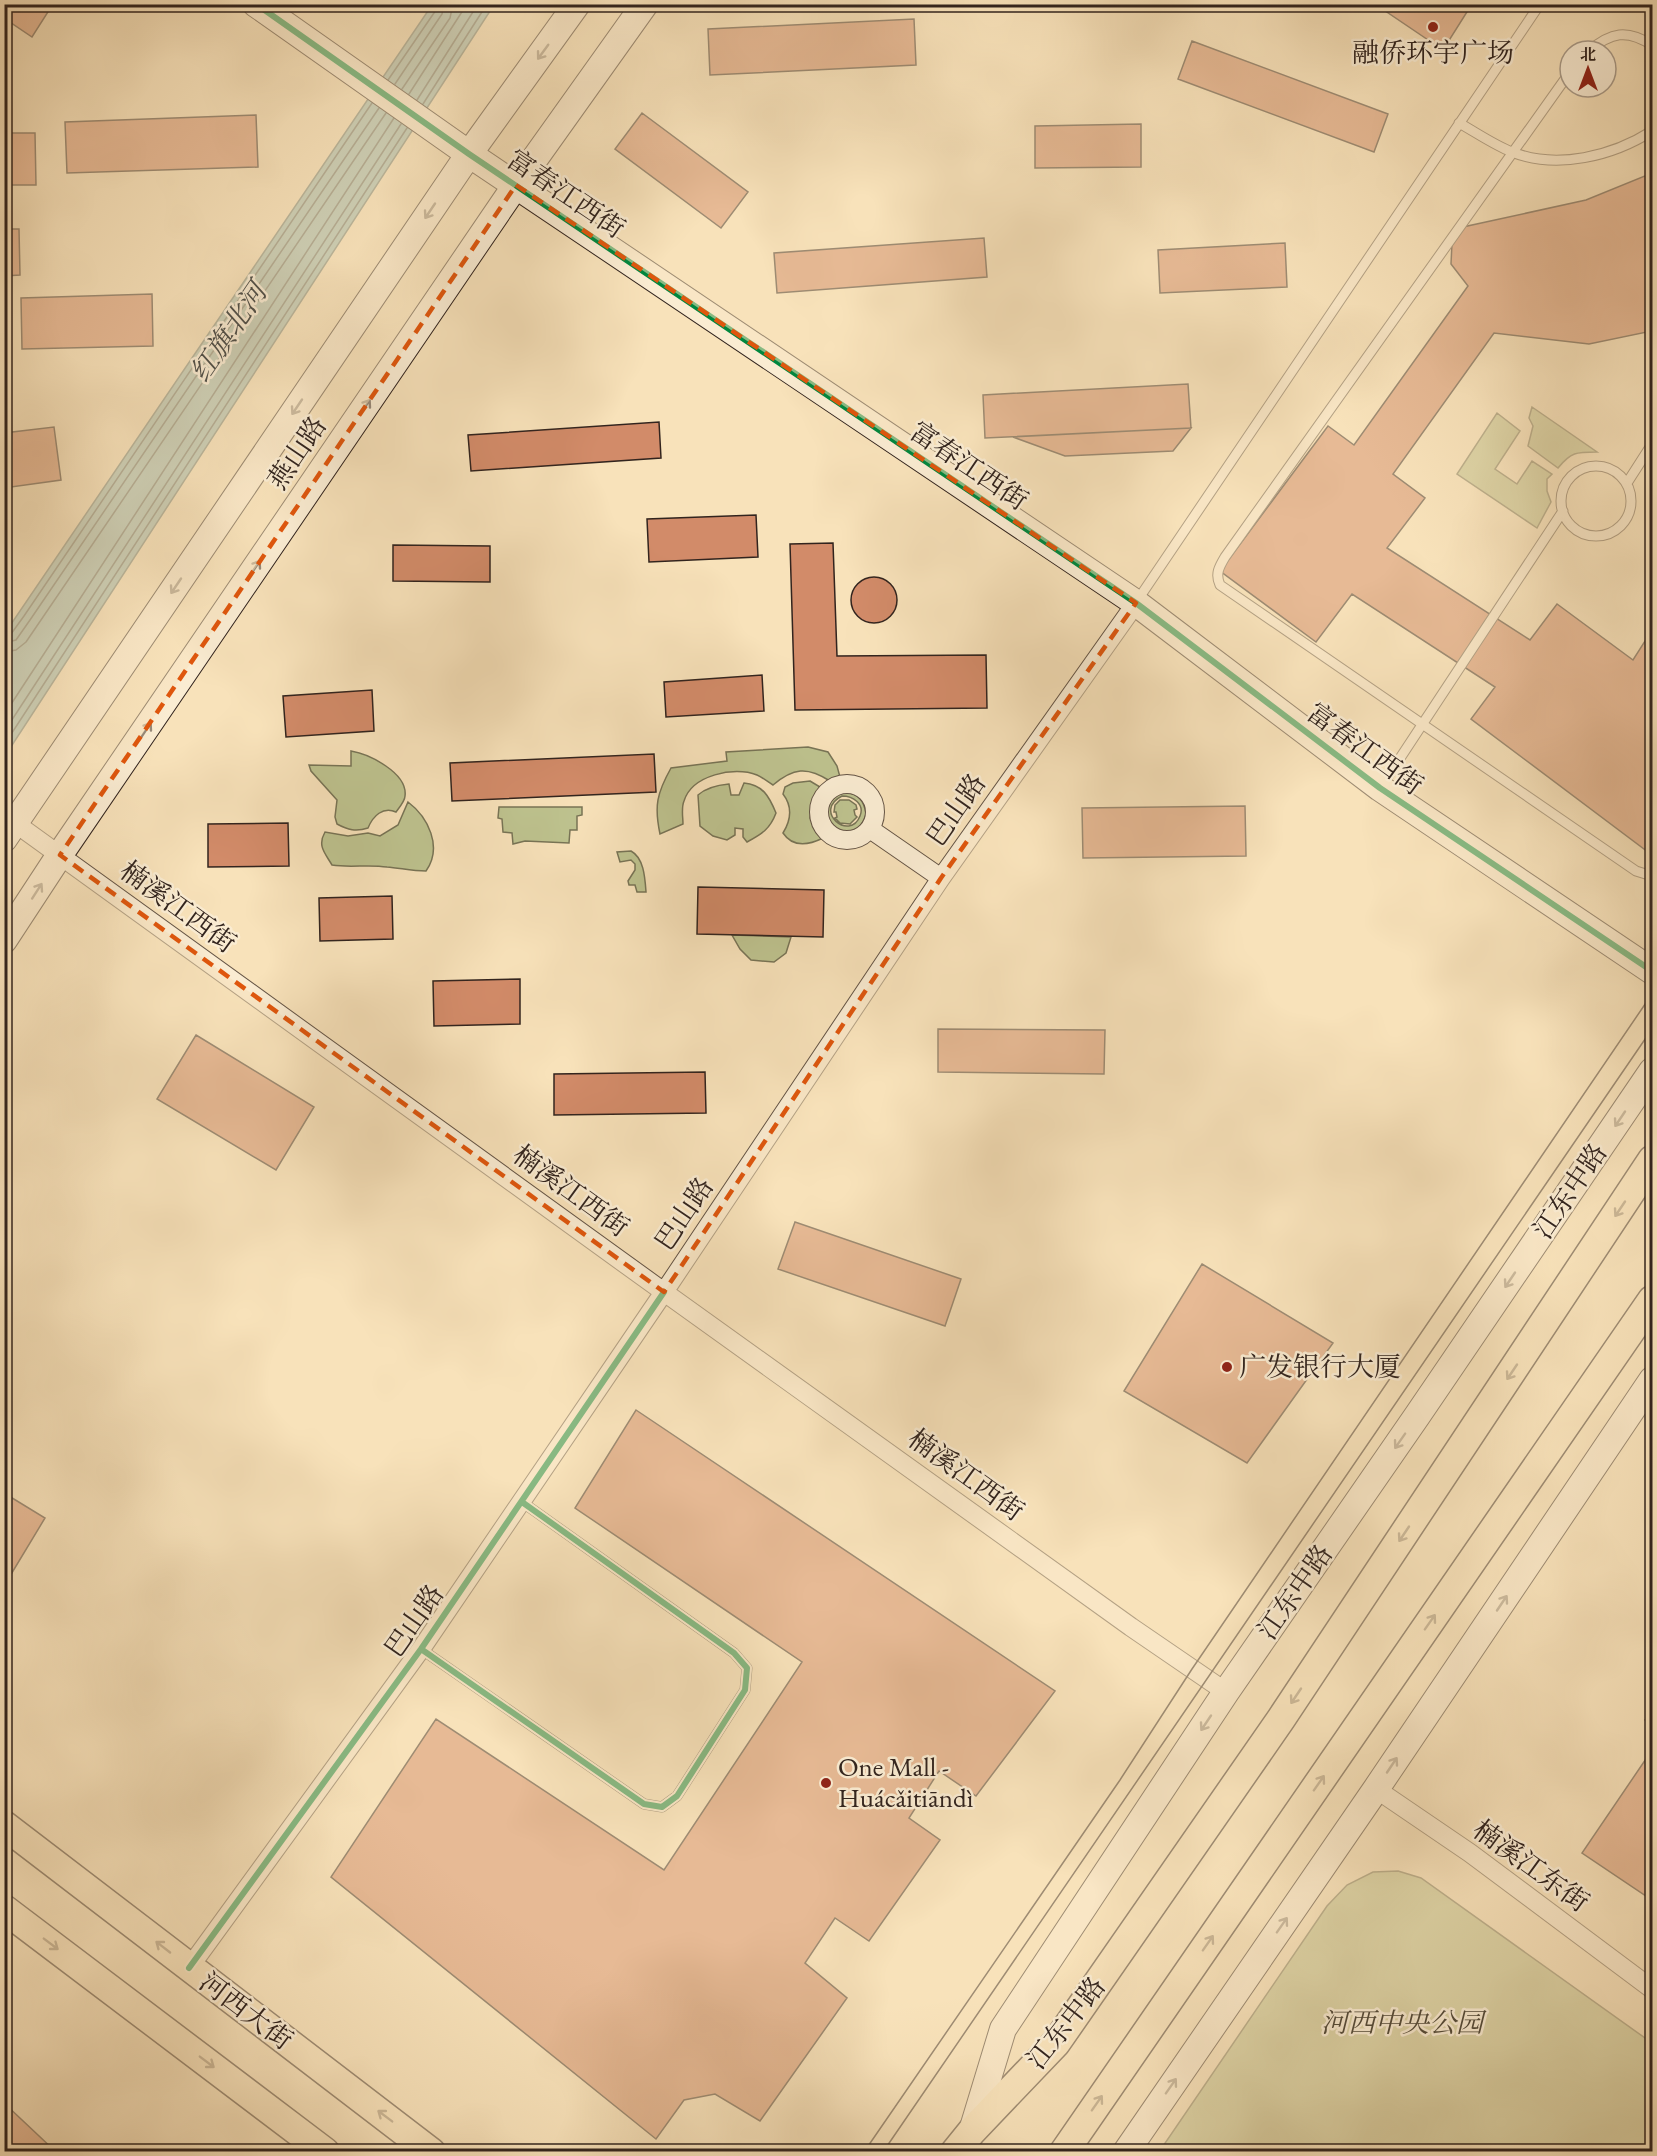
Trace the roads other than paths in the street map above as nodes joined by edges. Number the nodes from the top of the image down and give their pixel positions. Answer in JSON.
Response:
{"nodes":[{"id":1,"x":256,"y":4,"type":"edge"},
{"id":2,"x":577,"y":4,"type":"edge"},
{"id":3,"x":645,"y":4,"type":"edge"},
{"id":4,"x":1540,"y":4,"type":"edge"},
{"id":5,"x":1605,"y":39,"type":"edge"},
{"id":6,"x":1653,"y":45,"type":"edge"},
{"id":7,"x":1558,"y":89,"type":"edge"},
{"id":8,"x":1460,"y":123,"type":"junction"},
{"id":9,"x":1653,"y":131,"type":"edge"},
{"id":10,"x":1512,"y":152,"type":"junction"},
{"id":11,"x":469,"y":154,"type":"junction"},
{"id":12,"x":516,"y":185,"type":"junction"},
{"id":13,"x":1653,"y":444,"type":"edge"},
{"id":14,"x":1627,"y":483,"type":"junction"},
{"id":15,"x":1563,"y":511,"type":"junction"},
{"id":16,"x":1136,"y":603,"type":"junction"},
{"id":17,"x":1422,"y":724,"type":"junction"},
{"id":18,"x":1380,"y":788,"type":"junction"},
{"id":19,"x":8,"y":826,"type":"edge"},
{"id":20,"x":870,"y":829,"type":"dead end"},
{"id":21,"x":60,"y":855,"type":"junction"},
{"id":22,"x":1653,"y":876,"type":"edge"},
{"id":23,"x":941,"y":878,"type":"junction"},
{"id":24,"x":4,"y":940,"type":"edge"},
{"id":25,"x":1653,"y":971,"type":"edge"},
{"id":26,"x":1653,"y":1071,"type":"edge"},
{"id":27,"x":1653,"y":1160,"type":"edge"},
{"id":28,"x":664,"y":1292,"type":"junction"},
{"id":29,"x":1653,"y":1300,"type":"edge"},
{"id":30,"x":1653,"y":1380,"type":"edge"},
{"id":31,"x":522,"y":1502,"type":"junction"},
{"id":32,"x":421,"y":1649,"type":"junction"},
{"id":33,"x":1226,"y":1692,"type":"junction"},
{"id":34,"x":1376,"y":1789,"type":"junction"},
{"id":35,"x":4,"y":1825,"type":"edge"},
{"id":36,"x":4,"y":1909,"type":"edge"},
{"id":37,"x":189,"y":1968,"type":"junction"},
{"id":38,"x":1653,"y":1989,"type":"edge"},
{"id":39,"x":964,"y":2141,"type":"edge"},
{"id":40,"x":325,"y":2151,"type":"edge"},
{"id":41,"x":431,"y":2151,"type":"edge"},
{"id":42,"x":1064,"y":2151,"type":"edge"},
{"id":43,"x":1126,"y":2151,"type":"edge"}],
"edges":[{"from":1,"to":11,"type":"street","name":"富春江西街"},
{"from":2,"to":11,"type":"street","name":"燕山路","one_way":true},
{"from":3,"to":12,"type":"street","name":"燕山路"},
{"from":4,"to":8,"type":"lane"},
{"from":5,"to":6,"type":"lane"},
{"from":7,"to":10,"type":"lane"},
{"from":8,"to":10,"type":"lane"},
{"from":8,"to":16,"type":"lane"},
{"from":9,"to":10,"type":"lane"},
{"from":10,"to":17,"type":"lane"},
{"from":11,"to":12,"type":"street","name":"富春江西街"},
{"from":11,"to":19,"type":"street","name":"燕山路","one_way":true},
{"from":12,"to":16,"type":"street","name":"富春江西街"},
{"from":21,"to":12,"type":"street","name":"燕山路","one_way":true},
{"from":13,"to":14,"type":"lane"},
{"from":14,"to":15,"type":"lane"},
{"from":14,"to":15,"type":"lane"},
{"from":15,"to":17,"type":"lane"},
{"from":16,"to":18,"type":"street","name":"富春江西街"},
{"from":16,"to":23,"type":"street","name":"巴山路"},
{"from":17,"to":18,"type":"lane"},
{"from":17,"to":22,"type":"lane"},
{"from":18,"to":25,"type":"street","name":"富春江西街"},
{"from":19,"to":21,"type":"street","name":"楠溪江西街"},
{"from":20,"to":23,"type":"street"},
{"from":24,"to":21,"type":"street","name":"燕山路","one_way":true},
{"from":21,"to":28,"type":"street","name":"楠溪江西街"},
{"from":23,"to":28,"type":"street","name":"巴山路"},
{"from":26,"to":33,"type":"street","name":"江东中路","one_way":true},
{"from":27,"to":39,"type":"main road","name":"江东中路","one_way":true},
{"from":28,"to":31,"type":"street","name":"巴山路"},
{"from":28,"to":33,"type":"street","name":"楠溪江西街"},
{"from":42,"to":29,"type":"main road","one_way":true},
{"from":34,"to":30,"type":"street","one_way":true},
{"from":31,"to":32,"type":"street","name":"巴山路"},
{"from":31,"to":32,"type":"lane"},
{"from":32,"to":37,"type":"street","name":"巴山路"},
{"from":33,"to":39,"type":"street","name":"江东中路","one_way":true},
{"from":34,"to":38,"type":"street","name":"楠溪江东街"},
{"from":43,"to":34,"type":"street","one_way":true},
{"from":37,"to":35,"type":"main road","name":"河西大街","one_way":true},
{"from":36,"to":40,"type":"main road","one_way":true},
{"from":41,"to":37,"type":"main road","name":"河西大街","one_way":true}]}
